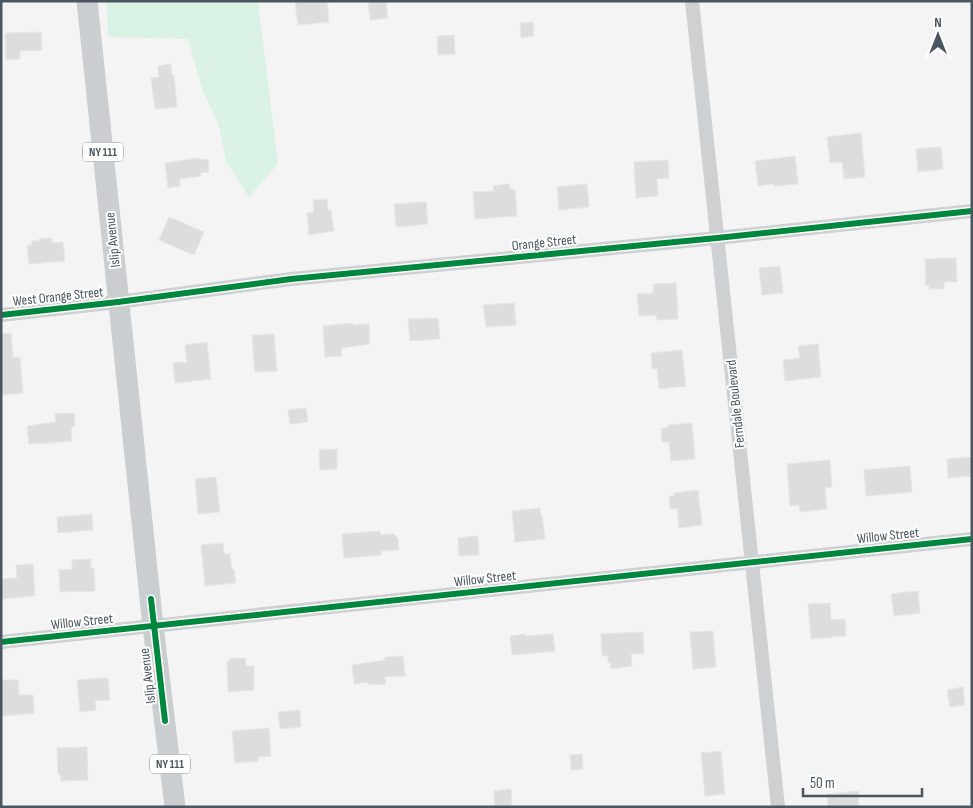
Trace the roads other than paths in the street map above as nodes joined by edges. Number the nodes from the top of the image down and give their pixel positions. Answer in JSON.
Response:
{"nodes":[{"id":1,"x":87,"y":1,"type":"edge"},
{"id":2,"x":692,"y":1,"type":"edge"},
{"id":3,"x":972,"y":211,"type":"edge"},
{"id":4,"x":718,"y":238,"type":"junction"},
{"id":5,"x":118,"y":302,"type":"junction"},
{"id":6,"x":1,"y":315,"type":"edge"},
{"id":7,"x":972,"y":539,"type":"edge"},
{"id":8,"x":752,"y":562,"type":"junction"},
{"id":9,"x":153,"y":626,"type":"junction"},
{"id":10,"x":1,"y":642,"type":"edge"},
{"id":11,"x":175,"y":807,"type":"edge"},
{"id":12,"x":778,"y":807,"type":"edge"}],
"edges":[{"from":1,"to":5,"type":"main road","name":"Islip Avenue","number":"NY 111"},
{"from":2,"to":4,"type":"street","name":"Ferndale Boulevard"},
{"from":3,"to":4,"type":"street","name":"Orange Street"},
{"from":4,"to":5,"type":"street","name":"Orange Street"},
{"from":4,"to":8,"type":"street","name":"Ferndale Boulevard"},
{"from":5,"to":6,"type":"street","name":"West Orange Street"},
{"from":5,"to":9,"type":"main road","name":"Islip Avenue","number":"NY 111"},
{"from":7,"to":8,"type":"street","name":"Willow Street"},
{"from":8,"to":9,"type":"street","name":"Willow Street"},
{"from":8,"to":12,"type":"street","name":"Ferndale Boulevard"},
{"from":9,"to":10,"type":"street","name":"Willow Street"},
{"from":9,"to":11,"type":"main road","name":"Islip Avenue","number":"NY 111"}]}
